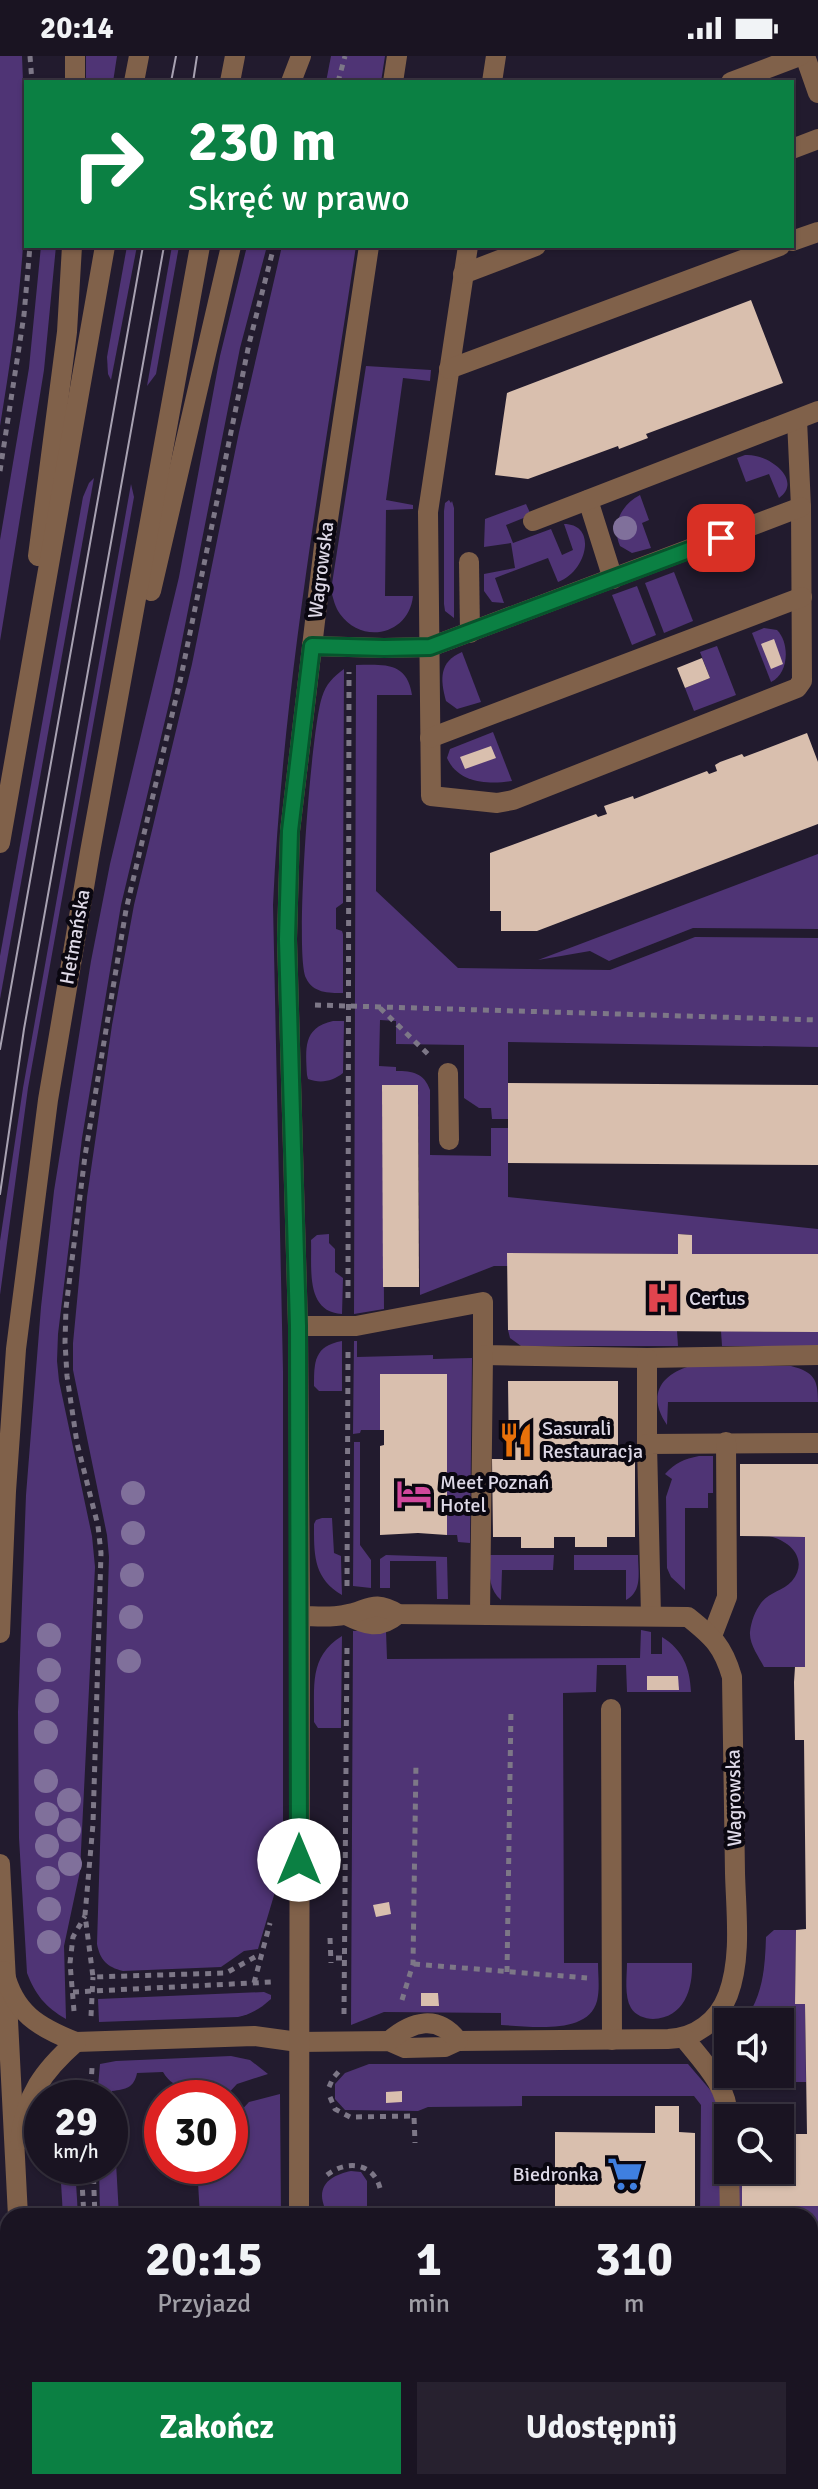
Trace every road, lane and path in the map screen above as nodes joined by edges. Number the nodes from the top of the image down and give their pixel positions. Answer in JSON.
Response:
{"nodes":[{"id":1,"x":30,"y":56,"type":"edge"},
{"id":2,"x":75,"y":56,"type":"edge"},
{"id":3,"x":139,"y":56,"type":"edge"},
{"id":4,"x":235,"y":56,"type":"edge"},
{"id":5,"x":301,"y":56,"type":"edge"},
{"id":6,"x":345,"y":56,"type":"edge"},
{"id":7,"x":397,"y":56,"type":"edge"},
{"id":8,"x":496,"y":56,"type":"edge"},
{"id":9,"x":802,"y":56,"type":"edge"},
{"id":10,"x":32,"y":80,"type":"edge"},
{"id":11,"x":75,"y":80,"type":"edge"},
{"id":12,"x":134,"y":80,"type":"edge"},
{"id":13,"x":230,"y":80,"type":"edge"},
{"id":14,"x":292,"y":80,"type":"edge"},
{"id":15,"x":339,"y":80,"type":"edge"},
{"id":16,"x":393,"y":80,"type":"edge"},
{"id":17,"x":492,"y":80,"type":"edge"},
{"id":18,"x":736,"y":80,"type":"edge"},
{"id":19,"x":818,"y":93,"type":"edge"},
{"id":20,"x":818,"y":139,"type":"edge"},
{"id":21,"x":794,"y":148,"type":"edge"},
{"id":22,"x":818,"y":232,"type":"edge"},
{"id":23,"x":794,"y":240,"type":"edge"},
{"id":24,"x":30,"y":248,"type":"edge"},
{"id":25,"x":72,"y":248,"type":"edge"},
{"id":26,"x":105,"y":248,"type":"edge"},
{"id":27,"x":200,"y":248,"type":"edge"},
{"id":28,"x":231,"y":248,"type":"edge"},
{"id":29,"x":273,"y":248,"type":"edge"},
{"id":30,"x":369,"y":248,"type":"edge"},
{"id":31,"x":468,"y":248,"type":"edge"},
{"id":32,"x":531,"y":248,"type":"edge"},
{"id":33,"x":775,"y":248,"type":"edge"},
{"id":34,"x":463,"y":274,"type":"junction"},
{"id":35,"x":449,"y":369,"type":"junction"},
{"id":36,"x":818,"y":411,"type":"edge"},
{"id":37,"x":797,"y":420,"type":"junction"},
{"id":38,"x":0,"y":471,"type":"edge"},
{"id":39,"x":588,"y":500,"type":"junction"},
{"id":40,"x":801,"y":507,"type":"junction"},
{"id":41,"x":533,"y":521,"type":"dead end"},
{"id":42,"x":469,"y":562,"type":"dead end"},
{"id":43,"x":613,"y":579,"type":"junction"},
{"id":44,"x":802,"y":597,"type":"junction"},
{"id":45,"x":470,"y":633,"type":"junction"},
{"id":46,"x":312,"y":646,"type":"junction"},
{"id":47,"x":430,"y":647,"type":"junction"},
{"id":48,"x":430,"y":738,"type":"junction"},
{"id":49,"x":0,"y":842,"type":"edge"},
{"id":50,"x":90,"y":852,"type":"junction"},
{"id":51,"x":288,"y":1004,"type":"junction"},
{"id":52,"x":378,"y":1006,"type":"junction"},
{"id":53,"x":818,"y":1020,"type":"edge"},
{"id":54,"x":448,"y":1073,"type":"joint"},
{"id":55,"x":449,"y":1140,"type":"dead end"},
{"id":56,"x":298,"y":1326,"type":"junction"},
{"id":57,"x":483,"y":1355,"type":"junction"},
{"id":58,"x":818,"y":1355,"type":"edge"},
{"id":59,"x":647,"y":1358,"type":"junction"},
{"id":60,"x":726,"y":1442,"type":"junction"},
{"id":61,"x":818,"y":1443,"type":"edge"},
{"id":62,"x":647,"y":1444,"type":"junction"},
{"id":63,"x":480,"y":1614,"type":"junction"},
{"id":64,"x":300,"y":1616,"type":"junction"},
{"id":65,"x":651,"y":1616,"type":"junction"},
{"id":66,"x":0,"y":1633,"type":"edge"},
{"id":67,"x":712,"y":1636,"type":"junction"},
{"id":68,"x":511,"y":1709,"type":"dead end"},
{"id":69,"x":611,"y":1709,"type":"dead end"},
{"id":70,"x":416,"y":1762,"type":"dead end"},
{"id":71,"x":0,"y":1864,"type":"edge"},
{"id":72,"x":85,"y":1915,"type":"junction"},
{"id":73,"x":255,"y":1957,"type":"dead end"},
{"id":74,"x":336,"y":1958,"type":"dead end"},
{"id":75,"x":345,"y":1958,"type":"dead end"},
{"id":76,"x":413,"y":1964,"type":"junction"},
{"id":77,"x":4,"y":1971,"type":"junction"},
{"id":78,"x":507,"y":1972,"type":"junction"},
{"id":79,"x":93,"y":1977,"type":"junction"},
{"id":80,"x":612,"y":1980,"type":"junction"},
{"id":81,"x":280,"y":1982,"type":"dead end"},
{"id":82,"x":93,"y":1991,"type":"junction"},
{"id":83,"x":73,"y":1992,"type":"junction"},
{"id":84,"x":93,"y":2000,"type":"dead end"},
{"id":85,"x":75,"y":2021,"type":"dead end"},
{"id":86,"x":684,"y":2038,"type":"junction"},
{"id":87,"x":612,"y":2040,"type":"junction"},
{"id":88,"x":389,"y":2041,"type":"junction"},
{"id":89,"x":76,"y":2042,"type":"junction"},
{"id":90,"x":298,"y":2042,"type":"junction"},
{"id":91,"x":344,"y":2067,"type":"dead end"},
{"id":92,"x":92,"y":2068,"type":"dead end"},
{"id":93,"x":91,"y":2080,"type":"edge"},
{"id":94,"x":726,"y":2104,"type":"edge"},
{"id":95,"x":415,"y":2143,"type":"dead end"},
{"id":96,"x":15,"y":2177,"type":"junction"},
{"id":97,"x":321,"y":2182,"type":"dead end"},
{"id":98,"x":82,"y":2184,"type":"edge"},
{"id":99,"x":94,"y":2184,"type":"edge"},
{"id":100,"x":729,"y":2184,"type":"edge"},
{"id":101,"x":380,"y":2188,"type":"dead end"},
{"id":102,"x":17,"y":2208,"type":"edge"},
{"id":103,"x":84,"y":2208,"type":"edge"},
{"id":104,"x":95,"y":2208,"type":"edge"},
{"id":105,"x":299,"y":2208,"type":"edge"},
{"id":106,"x":730,"y":2208,"type":"edge"}],
"edges":[{"from":1,"to":10,"type":"path"},
{"from":2,"to":11,"type":"street"},
{"from":3,"to":12,"type":"street"},
{"from":4,"to":13,"type":"street"},
{"from":5,"to":14,"type":"street"},
{"from":6,"to":15,"type":"path"},
{"from":7,"to":16,"type":"street"},
{"from":8,"to":17,"type":"street"},
{"from":9,"to":18,"type":"street"},
{"from":9,"to":19,"type":"street"},
{"from":20,"to":21,"type":"street"},
{"from":22,"to":23,"type":"street"},
{"from":24,"to":38,"type":"path"},
{"from":25,"to":49,"type":"street"},
{"from":26,"to":49,"type":"street"},
{"from":27,"to":50,"type":"street","name":"Hetmańska"},
{"from":28,"to":50,"type":"street"},
{"from":29,"to":72,"type":"path"},
{"from":30,"to":46,"type":"street","name":"Wagrowska"},
{"from":31,"to":34,"type":"street"},
{"from":32,"to":34,"type":"street"},
{"from":33,"to":35,"type":"street"},
{"from":34,"to":35,"type":"street"},
{"from":35,"to":47,"type":"street"},
{"from":36,"to":37,"type":"street"},
{"from":37,"to":39,"type":"street"},
{"from":37,"to":40,"type":"street"},
{"from":39,"to":41,"type":"street"},
{"from":39,"to":43,"type":"street"},
{"from":40,"to":43,"type":"street"},
{"from":40,"to":44,"type":"street"},
{"from":42,"to":45,"type":"street"},
{"from":43,"to":45,"type":"street"},
{"from":44,"to":48,"type":"street"},
{"from":44,"to":48,"type":"street"},
{"from":45,"to":47,"type":"street"},
{"from":46,"to":47,"type":"street"},
{"from":46,"to":51,"type":"street","name":"Wagrowska"},
{"from":47,"to":48,"type":"street"},
{"from":50,"to":66,"type":"street","name":"Hetmańska"},
{"from":51,"to":52,"type":"path"},
{"from":51,"to":56,"type":"street","name":"Wagrowska"},
{"from":52,"to":53,"type":"path"},
{"from":52,"to":54,"type":"path"},
{"from":54,"to":55,"type":"street"},
{"from":56,"to":57,"type":"street"},
{"from":56,"to":64,"type":"street","name":"Wagrowska"},
{"from":57,"to":59,"type":"street"},
{"from":57,"to":63,"type":"street"},
{"from":58,"to":59,"type":"street"},
{"from":59,"to":62,"type":"street"},
{"from":60,"to":61,"type":"street"},
{"from":60,"to":62,"type":"street"},
{"from":60,"to":67,"type":"street"},
{"from":62,"to":65,"type":"street"},
{"from":63,"to":64,"type":"street"},
{"from":63,"to":65,"type":"street"},
{"from":64,"to":90,"type":"street","name":"Wagrowska"},
{"from":65,"to":67,"type":"street"},
{"from":67,"to":86,"type":"street","name":"Wagrowska"},
{"from":68,"to":78,"type":"path"},
{"from":69,"to":80,"type":"street"},
{"from":70,"to":76,"type":"path"},
{"from":71,"to":77,"type":"street"},
{"from":72,"to":79,"type":"path"},
{"from":72,"to":83,"type":"path"},
{"from":73,"to":79,"type":"path"},
{"from":74,"to":75,"type":"path"},
{"from":76,"to":78,"type":"path"},
{"from":76,"to":88,"type":"path"},
{"from":77,"to":89,"type":"street"},
{"from":77,"to":96,"type":"street"},
{"from":78,"to":80,"type":"path"},
{"from":79,"to":82,"type":"path"},
{"from":80,"to":87,"type":"street"},
{"from":81,"to":82,"type":"path"},
{"from":82,"to":83,"type":"path"},
{"from":82,"to":84,"type":"path"},
{"from":83,"to":85,"type":"path"},
{"from":86,"to":87,"type":"street"},
{"from":86,"to":94,"type":"street"},
{"from":87,"to":88,"type":"street"},
{"from":88,"to":90,"type":"street"},
{"from":89,"to":90,"type":"street"},
{"from":89,"to":96,"type":"street"},
{"from":90,"to":105,"type":"street","name":"Wagrowska"},
{"from":91,"to":95,"type":"path"},
{"from":92,"to":93,"type":"path"},
{"from":96,"to":102,"type":"street"},
{"from":97,"to":101,"type":"path"},
{"from":98,"to":103,"type":"path"},
{"from":99,"to":104,"type":"path"},
{"from":100,"to":106,"type":"street"}]}
